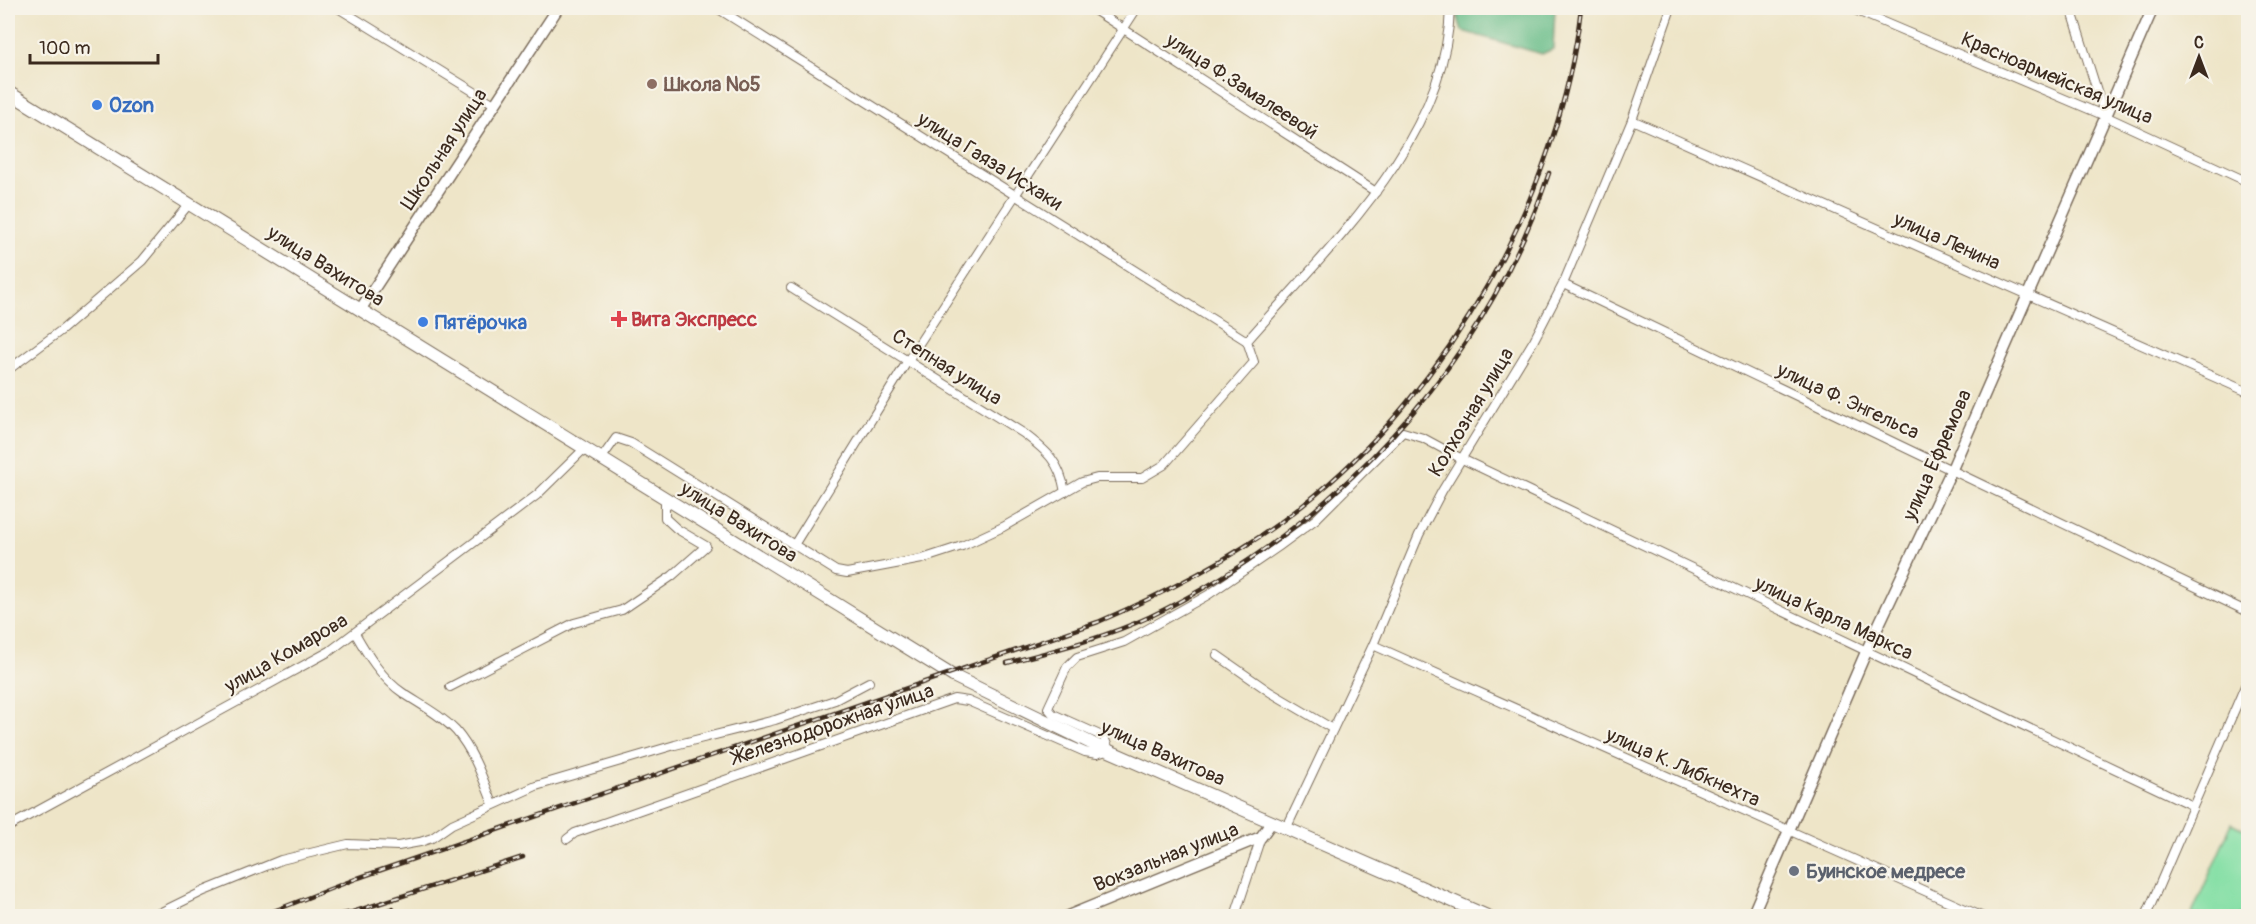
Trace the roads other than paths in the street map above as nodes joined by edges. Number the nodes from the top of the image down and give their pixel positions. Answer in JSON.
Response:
{"nodes":[{"id":1,"x":338,"y":8,"type":"edge"},
{"id":2,"x":558,"y":8,"type":"edge"},
{"id":3,"x":717,"y":8,"type":"edge"},
{"id":4,"x":1091,"y":8,"type":"edge"},
{"id":5,"x":1137,"y":8,"type":"edge"},
{"id":6,"x":1450,"y":8,"type":"edge"},
{"id":7,"x":1671,"y":8,"type":"edge"},
{"id":8,"x":1850,"y":8,"type":"edge"},
{"id":9,"x":2071,"y":8,"type":"edge"},
{"id":10,"x":2153,"y":8,"type":"edge"},
{"id":11,"x":1123,"y":28,"type":"junction"},
{"id":12,"x":8,"y":92,"type":"edge"},
{"id":13,"x":494,"y":104,"type":"junction"},
{"id":14,"x":2105,"y":116,"type":"junction"},
{"id":15,"x":1632,"y":120,"type":"junction"},
{"id":16,"x":2248,"y":182,"type":"edge"},
{"id":17,"x":1376,"y":192,"type":"junction"},
{"id":18,"x":1017,"y":197,"type":"junction"},
{"id":19,"x":189,"y":204,"type":"junction"},
{"id":20,"x":1563,"y":284,"type":"junction"},
{"id":21,"x":791,"y":288,"type":"dead end"},
{"id":22,"x":2028,"y":294,"type":"junction"},
{"id":23,"x":360,"y":310,"type":"junction"},
{"id":24,"x":1247,"y":341,"type":"junction"},
{"id":25,"x":908,"y":362,"type":"junction"},
{"id":26,"x":8,"y":370,"type":"edge"},
{"id":27,"x":2248,"y":392,"type":"edge"},
{"id":28,"x":584,"y":449,"type":"junction"},
{"id":29,"x":601,"y":459,"type":"junction"},
{"id":30,"x":1462,"y":459,"type":"junction"},
{"id":31,"x":1952,"y":469,"type":"junction"},
{"id":32,"x":1065,"y":492,"type":"junction"},
{"id":33,"x":665,"y":499,"type":"junction"},
{"id":34,"x":794,"y":545,"type":"junction"},
{"id":35,"x":2248,"y":612,"type":"edge"},
{"id":36,"x":355,"y":633,"type":"junction"},
{"id":37,"x":1372,"y":645,"type":"junction"},
{"id":38,"x":1866,"y":652,"type":"junction"},
{"id":39,"x":1217,"y":655,"type":"dead end"},
{"id":40,"x":2248,"y":680,"type":"edge"},
{"id":41,"x":869,"y":682,"type":"dead end"},
{"id":42,"x":450,"y":687,"type":"dead end"},
{"id":43,"x":1333,"y":729,"type":"junction"},
{"id":44,"x":1109,"y":750,"type":"junction"},
{"id":45,"x":494,"y":804,"type":"junction"},
{"id":46,"x":2193,"y":806,"type":"junction"},
{"id":47,"x":1271,"y":823,"type":"junction"},
{"id":48,"x":8,"y":826,"type":"edge"},
{"id":49,"x":1286,"y":829,"type":"junction"},
{"id":50,"x":1788,"y":832,"type":"junction"},
{"id":51,"x":1261,"y":837,"type":"junction"},
{"id":52,"x":567,"y":839,"type":"dead end"},
{"id":53,"x":153,"y":916,"type":"edge"},
{"id":54,"x":1068,"y":916,"type":"edge"},
{"id":55,"x":1235,"y":916,"type":"edge"},
{"id":56,"x":1487,"y":916,"type":"edge"},
{"id":57,"x":1752,"y":916,"type":"edge"},
{"id":58,"x":1981,"y":916,"type":"edge"},
{"id":59,"x":2146,"y":916,"type":"edge"}],
"edges":[{"from":1,"to":13,"type":"street"},
{"from":2,"to":13,"type":"street","name":"Школьная улица"},
{"from":3,"to":18,"type":"street","name":"улица Гаяза Исхаки"},
{"from":4,"to":11,"type":"street","name":"улица Ф.Замалеевой"},
{"from":5,"to":11,"type":"street"},
{"from":6,"to":17,"type":"street"},
{"from":7,"to":15,"type":"street","name":"Колхозная улица"},
{"from":8,"to":14,"type":"street","name":"Красноармейская улица"},
{"from":9,"to":14,"type":"street"},
{"from":10,"to":14,"type":"street","name":"улица Ефремова"},
{"from":11,"to":17,"type":"street","name":"улица Ф.Замалеевой"},
{"from":11,"to":18,"type":"street"},
{"from":12,"to":19,"type":"main road","name":"улица Вахитова"},
{"from":13,"to":23,"type":"street","name":"Школьная улица"},
{"from":14,"to":16,"type":"street","name":"Красноармейская улица"},
{"from":14,"to":22,"type":"street","name":"улица Ефремова"},
{"from":15,"to":20,"type":"street","name":"Колхозная улица"},
{"from":15,"to":22,"type":"street","name":"улица Ленина"},
{"from":17,"to":24,"type":"street"},
{"from":18,"to":24,"type":"street","name":"улица Гаяза Исхаки"},
{"from":18,"to":25,"type":"street"},
{"from":19,"to":23,"type":"main road","name":"улица Вахитова"},
{"from":19,"to":26,"type":"street"},
{"from":20,"to":30,"type":"street","name":"Колхозная улица"},
{"from":20,"to":31,"type":"street","name":"улица Ф. Энгельса"},
{"from":21,"to":25,"type":"street","name":"Степная улица"},
{"from":22,"to":27,"type":"street","name":"улица Ленина"},
{"from":22,"to":31,"type":"street","name":"улица Ефремова"},
{"from":23,"to":28,"type":"main road","name":"улица Вахитова"},
{"from":24,"to":32,"type":"street"},
{"from":25,"to":32,"type":"street","name":"Степная улица"},
{"from":25,"to":34,"type":"street"},
{"from":28,"to":29,"type":"main road","name":"улица Вахитова"},
{"from":28,"to":36,"type":"street","name":"улица Комарова"},
{"from":29,"to":33,"type":"main road","name":"улица Вахитова"},
{"from":29,"to":34,"type":"street"},
{"from":30,"to":37,"type":"street","name":"Колхозная улица"},
{"from":30,"to":38,"type":"street","name":"улица Карла Маркса"},
{"from":30,"to":44,"type":"street","name":"улица Карла Маркса"},
{"from":31,"to":35,"type":"street","name":"улица Ф. Энгельса"},
{"from":31,"to":38,"type":"street","name":"улица Ефремова"},
{"from":32,"to":34,"type":"street"},
{"from":33,"to":42,"type":"street"},
{"from":33,"to":44,"type":"main road","name":"улица Вахитова"},
{"from":36,"to":45,"type":"street"},
{"from":36,"to":48,"type":"street","name":"улица Комарова"},
{"from":37,"to":43,"type":"street","name":"Колхозная улица"},
{"from":37,"to":50,"type":"street","name":"улица К. Либкнехта"},
{"from":38,"to":46,"type":"street","name":"улица Карла Маркса"},
{"from":38,"to":50,"type":"street","name":"улица Ефремова"},
{"from":39,"to":43,"type":"street"},
{"from":40,"to":46,"type":"street"},
{"from":41,"to":45,"type":"street"},
{"from":43,"to":49,"type":"street","name":"Колхозная улица"},
{"from":44,"to":47,"type":"main road","name":"улица Вахитова"},
{"from":44,"to":52,"type":"street","name":"Железнодорожная улица"},
{"from":45,"to":53,"type":"street"},
{"from":46,"to":59,"type":"street"},
{"from":47,"to":49,"type":"main road","name":"улица Вахитова"},
{"from":47,"to":51,"type":"street","name":"Вокзальная улица"},
{"from":49,"to":56,"type":"main road","name":"улица Вахитова"},
{"from":50,"to":57,"type":"street","name":"улица Ефремова"},
{"from":50,"to":58,"type":"street","name":"улица К. Либкнехта"},
{"from":51,"to":54,"type":"street","name":"Вокзальная улица"},
{"from":51,"to":55,"type":"street"}]}
